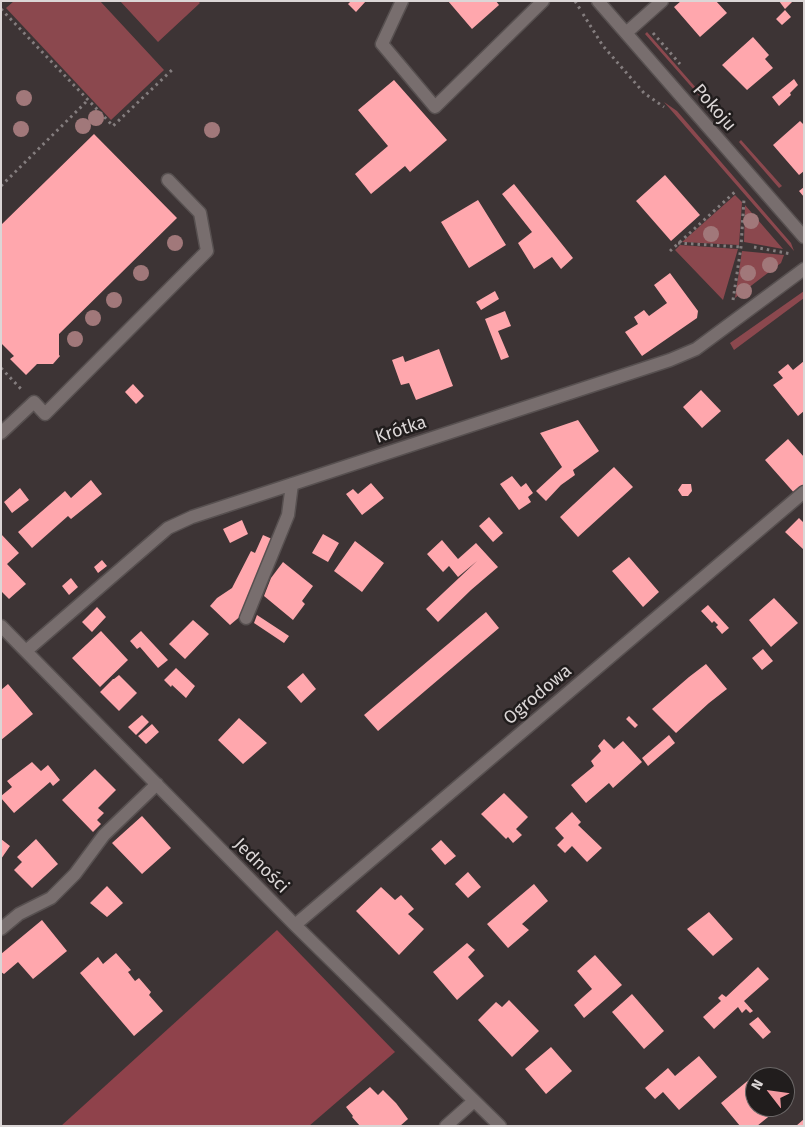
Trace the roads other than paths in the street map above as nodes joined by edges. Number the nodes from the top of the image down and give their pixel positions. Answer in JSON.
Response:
{"nodes":[{"id":1,"x":402,"y":1,"type":"edge"},
{"id":2,"x":543,"y":1,"type":"edge"},
{"id":3,"x":598,"y":1,"type":"edge"},
{"id":4,"x":662,"y":1,"type":"edge"},
{"id":5,"x":626,"y":33,"type":"junction"},
{"id":6,"x":168,"y":180,"type":"dead end"},
{"id":7,"x":804,"y":237,"type":"edge"},
{"id":8,"x":804,"y":269,"type":"edge"},
{"id":9,"x":1,"y":433,"type":"edge"},
{"id":10,"x":292,"y":484,"type":"junction"},
{"id":11,"x":804,"y":492,"type":"edge"},
{"id":12,"x":246,"y":618,"type":"dead end"},
{"id":13,"x":1,"y":626,"type":"edge"},
{"id":14,"x":26,"y":651,"type":"junction"},
{"id":15,"x":157,"y":784,"type":"junction"},
{"id":16,"x":295,"y":925,"type":"junction"},
{"id":17,"x":1,"y":928,"type":"edge"},
{"id":18,"x":474,"y":1101,"type":"junction"},
{"id":19,"x":446,"y":1126,"type":"edge"},
{"id":20,"x":500,"y":1126,"type":"edge"}],
"edges":[{"from":1,"to":2,"type":"street"},
{"from":3,"to":5,"type":"street","name":"Pokoju"},
{"from":4,"to":5,"type":"street"},
{"from":5,"to":7,"type":"street","name":"Pokoju"},
{"from":6,"to":9,"type":"street"},
{"from":8,"to":10,"type":"street","name":"Krótka"},
{"from":10,"to":12,"type":"street"},
{"from":10,"to":14,"type":"street","name":"Krótka"},
{"from":11,"to":16,"type":"street","name":"Ogrodowa"},
{"from":13,"to":14,"type":"street","name":"Jedności"},
{"from":14,"to":15,"type":"street","name":"Jedności"},
{"from":15,"to":16,"type":"street","name":"Jedności"},
{"from":15,"to":17,"type":"street"},
{"from":16,"to":18,"type":"street","name":"Jedności"},
{"from":18,"to":19,"type":"street"},
{"from":18,"to":20,"type":"street","name":"Jedności"}]}
